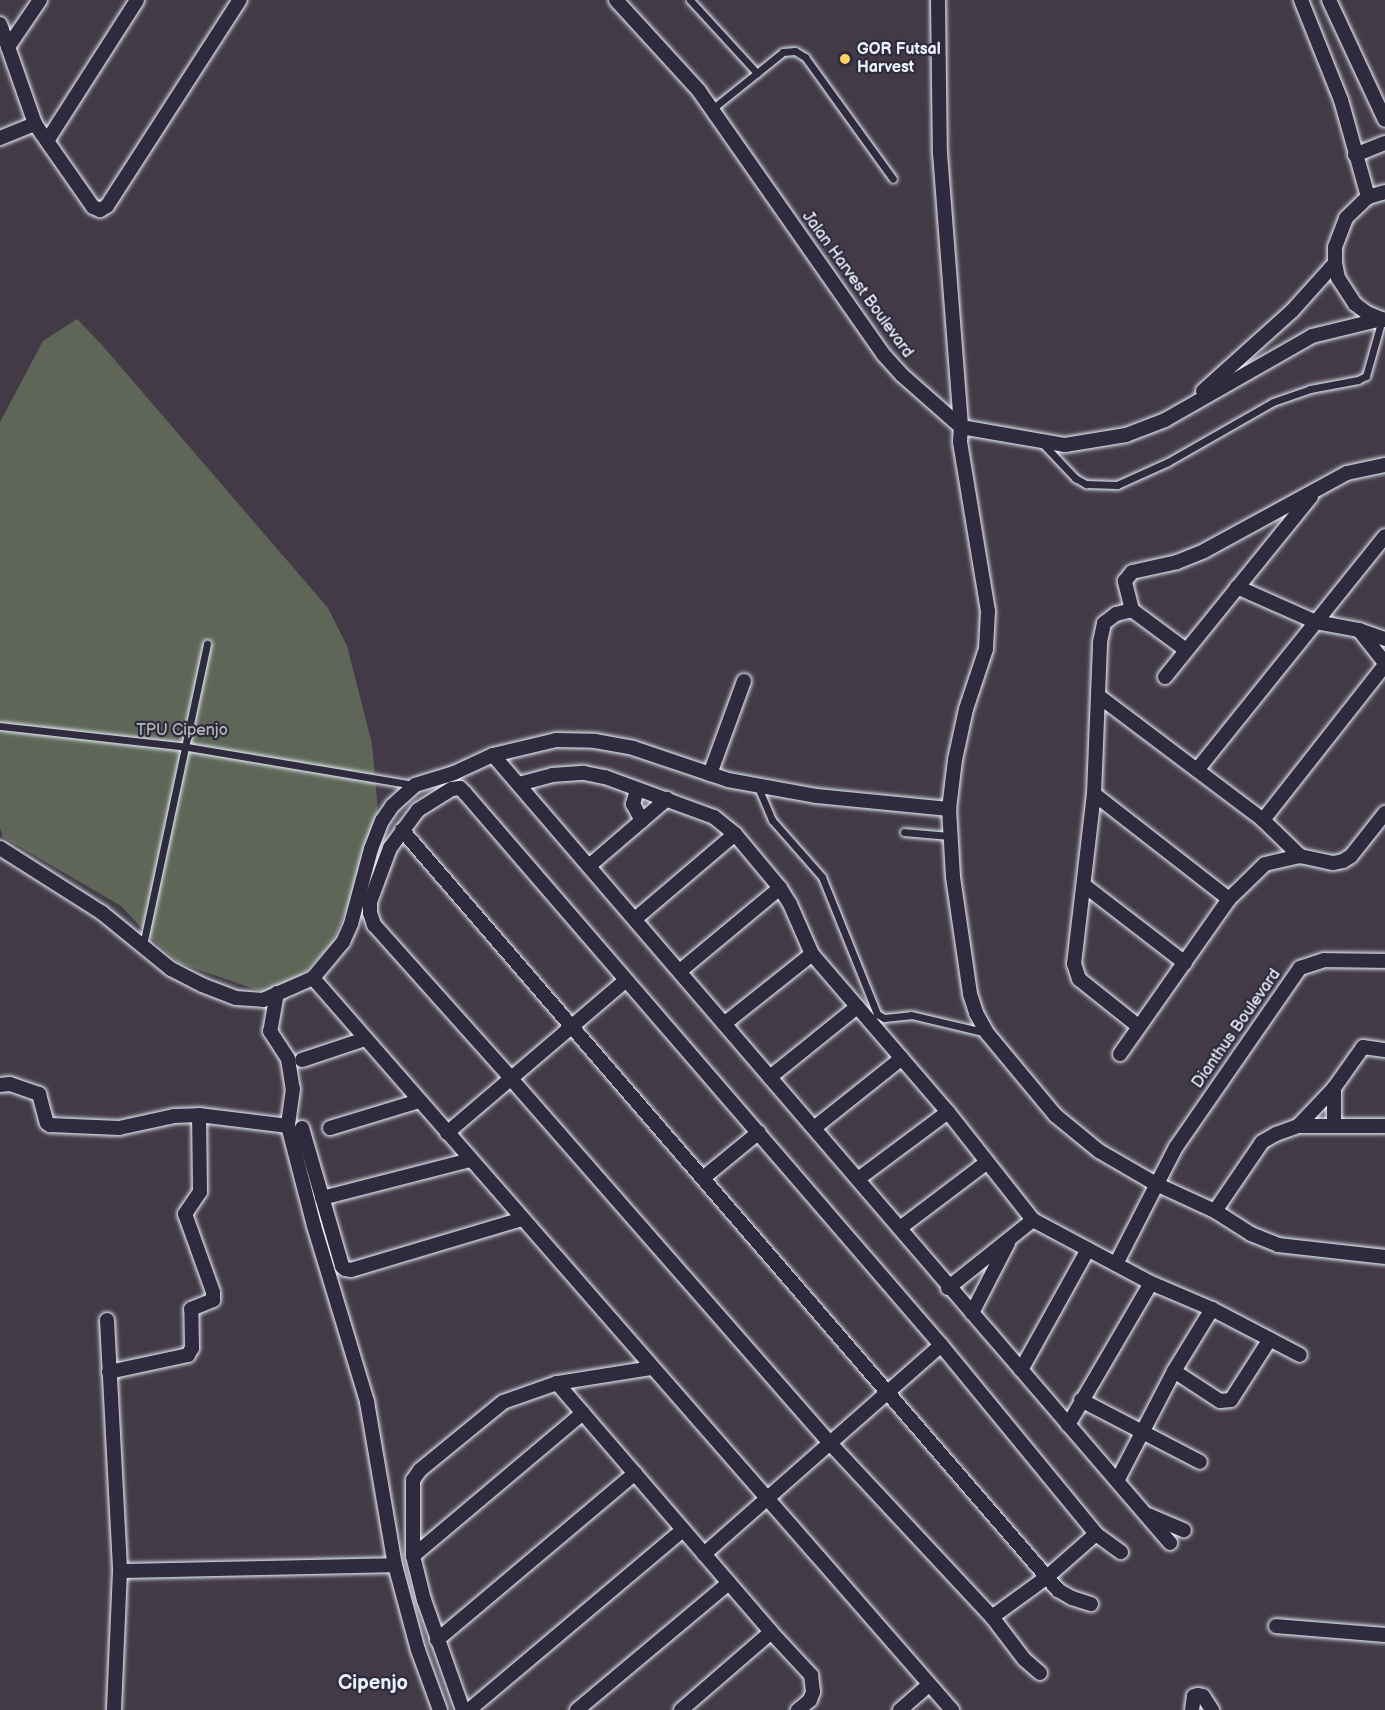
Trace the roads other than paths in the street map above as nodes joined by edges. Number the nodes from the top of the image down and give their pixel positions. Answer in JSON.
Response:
{"nodes":[{"id":1,"x":40,"y":0,"type":"edge"},
{"id":2,"x":137,"y":0,"type":"edge"},
{"id":3,"x":240,"y":0,"type":"edge"},
{"id":4,"x":616,"y":0,"type":"edge"},
{"id":5,"x":690,"y":0,"type":"edge"},
{"id":6,"x":938,"y":0,"type":"edge"},
{"id":7,"x":1301,"y":0,"type":"edge"},
{"id":8,"x":1329,"y":0,"type":"edge"},
{"id":9,"x":0,"y":24,"type":"edge"},
{"id":10,"x":9,"y":47,"type":"junction"},
{"id":11,"x":757,"y":73,"type":"junction"},
{"id":12,"x":712,"y":109,"type":"junction"},
{"id":13,"x":1385,"y":120,"type":"edge"},
{"id":14,"x":35,"y":124,"type":"junction"},
{"id":15,"x":0,"y":138,"type":"edge"},
{"id":16,"x":47,"y":141,"type":"junction"},
{"id":17,"x":1385,"y":143,"type":"edge"},
{"id":18,"x":1354,"y":155,"type":"junction"},
{"id":19,"x":893,"y":179,"type":"dead end"},
{"id":20,"x":1385,"y":192,"type":"edge"},
{"id":21,"x":1368,"y":197,"type":"junction"},
{"id":22,"x":1335,"y":263,"type":"junction"},
{"id":23,"x":1383,"y":320,"type":"edge"},
{"id":24,"x":1184,"y":409,"type":"junction"},
{"id":25,"x":961,"y":427,"type":"junction"},
{"id":26,"x":1041,"y":442,"type":"junction"},
{"id":27,"x":1385,"y":465,"type":"edge"},
{"id":28,"x":1314,"y":493,"type":"junction"},
{"id":29,"x":1385,"y":536,"type":"edge"},
{"id":30,"x":1237,"y":587,"type":"junction"},
{"id":31,"x":1132,"y":610,"type":"junction"},
{"id":32,"x":1316,"y":622,"type":"junction"},
{"id":33,"x":1359,"y":630,"type":"junction"},
{"id":34,"x":1385,"y":639,"type":"edge"},
{"id":35,"x":207,"y":644,"type":"dead end"},
{"id":36,"x":1186,"y":650,"type":"junction"},
{"id":37,"x":1385,"y":664,"type":"edge"},
{"id":38,"x":1164,"y":676,"type":"dead end"},
{"id":39,"x":744,"y":681,"type":"dead end"},
{"id":40,"x":1100,"y":697,"type":"junction"},
{"id":41,"x":0,"y":726,"type":"edge"},
{"id":42,"x":187,"y":747,"type":"junction"},
{"id":43,"x":493,"y":754,"type":"junction"},
{"id":44,"x":1197,"y":770,"type":"junction"},
{"id":45,"x":710,"y":774,"type":"junction"},
{"id":46,"x":519,"y":784,"type":"junction"},
{"id":47,"x":414,"y":785,"type":"junction"},
{"id":48,"x":758,"y":785,"type":"junction"},
{"id":49,"x":637,"y":790,"type":"junction"},
{"id":50,"x":1094,"y":794,"type":"junction"},
{"id":51,"x":667,"y":799,"type":"junction"},
{"id":52,"x":949,"y":809,"type":"junction"},
{"id":53,"x":1385,"y":813,"type":"edge"},
{"id":54,"x":642,"y":820,"type":"junction"},
{"id":55,"x":1263,"y":820,"type":"junction"},
{"id":56,"x":402,"y":830,"type":"junction"},
{"id":57,"x":904,"y":832,"type":"dead end"},
{"id":58,"x":735,"y":834,"type":"junction"},
{"id":59,"x":949,"y":836,"type":"junction"},
{"id":60,"x":0,"y":848,"type":"edge"},
{"id":61,"x":1300,"y":856,"type":"junction"},
{"id":62,"x":589,"y":866,"type":"junction"},
{"id":63,"x":1085,"y":886,"type":"junction"},
{"id":64,"x":780,"y":888,"type":"junction"},
{"id":65,"x":1229,"y":899,"type":"junction"},
{"id":66,"x":635,"y":919,"type":"junction"},
{"id":67,"x":143,"y":945,"type":"junction"},
{"id":68,"x":812,"y":954,"type":"junction"},
{"id":69,"x":1385,"y":961,"type":"edge"},
{"id":70,"x":1185,"y":963,"type":"junction"},
{"id":71,"x":680,"y":971,"type":"junction"},
{"id":72,"x":313,"y":978,"type":"junction"},
{"id":73,"x":626,"y":980,"type":"junction"},
{"id":74,"x":277,"y":993,"type":"junction"},
{"id":75,"x":857,"y":1007,"type":"junction"},
{"id":76,"x":724,"y":1024,"type":"junction"},
{"id":77,"x":1138,"y":1026,"type":"junction"},
{"id":78,"x":571,"y":1027,"type":"junction"},
{"id":79,"x":987,"y":1033,"type":"junction"},
{"id":80,"x":365,"y":1039,"type":"junction"},
{"id":81,"x":1385,"y":1050,"type":"edge"},
{"id":82,"x":1120,"y":1054,"type":"dead end"},
{"id":83,"x":902,"y":1058,"type":"junction"},
{"id":84,"x":302,"y":1060,"type":"dead end"},
{"id":85,"x":770,"y":1077,"type":"junction"},
{"id":86,"x":511,"y":1078,"type":"junction"},
{"id":87,"x":0,"y":1085,"type":"edge"},
{"id":88,"x":1334,"y":1088,"type":"junction"},
{"id":89,"x":419,"y":1101,"type":"junction"},
{"id":90,"x":948,"y":1112,"type":"junction"},
{"id":91,"x":199,"y":1115,"type":"junction"},
{"id":92,"x":1298,"y":1126,"type":"junction"},
{"id":93,"x":1334,"y":1126,"type":"junction"},
{"id":94,"x":1385,"y":1126,"type":"edge"},
{"id":95,"x":295,"y":1127,"type":"junction"},
{"id":96,"x":330,"y":1128,"type":"dead end"},
{"id":97,"x":814,"y":1128,"type":"junction"},
{"id":98,"x":759,"y":1132,"type":"junction"},
{"id":99,"x":447,"y":1133,"type":"junction"},
{"id":100,"x":470,"y":1160,"type":"junction"},
{"id":101,"x":986,"y":1163,"type":"junction"},
{"id":102,"x":703,"y":1178,"type":"junction"},
{"id":103,"x":858,"y":1179,"type":"junction"},
{"id":104,"x":1156,"y":1184,"type":"junction"},
{"id":105,"x":322,"y":1198,"type":"junction"},
{"id":106,"x":1215,"y":1210,"type":"junction"},
{"id":107,"x":522,"y":1219,"type":"junction"},
{"id":108,"x":1033,"y":1220,"type":"junction"},
{"id":109,"x":900,"y":1228,"type":"junction"},
{"id":110,"x":1010,"y":1239,"type":"junction"},
{"id":111,"x":1088,"y":1249,"type":"junction"},
{"id":112,"x":1385,"y":1257,"type":"edge"},
{"id":113,"x":1116,"y":1264,"type":"junction"},
{"id":114,"x":1151,"y":1283,"type":"junction"},
{"id":115,"x":948,"y":1288,"type":"junction"},
{"id":116,"x":1212,"y":1309,"type":"junction"},
{"id":117,"x":972,"y":1313,"type":"junction"},
{"id":118,"x":107,"y":1320,"type":"dead end"},
{"id":119,"x":1270,"y":1339,"type":"junction"},
{"id":120,"x":941,"y":1345,"type":"junction"},
{"id":121,"x":1300,"y":1355,"type":"dead end"},
{"id":122,"x":652,"y":1368,"type":"junction"},
{"id":123,"x":1021,"y":1370,"type":"junction"},
{"id":124,"x":109,"y":1371,"type":"junction"},
{"id":125,"x":1174,"y":1371,"type":"junction"},
{"id":126,"x":557,"y":1383,"type":"junction"},
{"id":127,"x":887,"y":1393,"type":"junction"},
{"id":128,"x":1081,"y":1400,"type":"junction"},
{"id":129,"x":583,"y":1413,"type":"junction"},
{"id":130,"x":1068,"y":1425,"type":"junction"},
{"id":131,"x":1142,"y":1432,"type":"junction"},
{"id":132,"x":830,"y":1443,"type":"junction"},
{"id":133,"x":1200,"y":1462,"type":"dead end"},
{"id":134,"x":635,"y":1473,"type":"junction"},
{"id":135,"x":1117,"y":1481,"type":"junction"},
{"id":136,"x":767,"y":1499,"type":"junction"},
{"id":137,"x":1144,"y":1513,"type":"junction"},
{"id":138,"x":683,"y":1530,"type":"junction"},
{"id":139,"x":1184,"y":1530,"type":"dead end"},
{"id":140,"x":1096,"y":1534,"type":"junction"},
{"id":141,"x":1170,"y":1544,"type":"dead end"},
{"id":142,"x":1122,"y":1552,"type":"dead end"},
{"id":143,"x":704,"y":1554,"type":"junction"},
{"id":144,"x":413,"y":1556,"type":"junction"},
{"id":145,"x":395,"y":1565,"type":"junction"},
{"id":146,"x":120,"y":1571,"type":"junction"},
{"id":147,"x":1047,"y":1577,"type":"junction"},
{"id":148,"x":729,"y":1583,"type":"junction"},
{"id":149,"x":1091,"y":1604,"type":"dead end"},
{"id":150,"x":992,"y":1617,"type":"junction"},
{"id":151,"x":1276,"y":1626,"type":"dead end"},
{"id":152,"x":771,"y":1632,"type":"junction"},
{"id":153,"x":1385,"y":1635,"type":"edge"},
{"id":154,"x":437,"y":1640,"type":"junction"},
{"id":155,"x":1040,"y":1673,"type":"dead end"},
{"id":156,"x":929,"y":1685,"type":"junction"},
{"id":157,"x":114,"y":1710,"type":"edge"},
{"id":158,"x":440,"y":1710,"type":"edge"},
{"id":159,"x":463,"y":1710,"type":"edge"},
{"id":160,"x":469,"y":1710,"type":"edge"},
{"id":161,"x":577,"y":1710,"type":"edge"},
{"id":162,"x":681,"y":1710,"type":"edge"},
{"id":163,"x":798,"y":1710,"type":"edge"},
{"id":164,"x":900,"y":1710,"type":"edge"},
{"id":165,"x":952,"y":1710,"type":"edge"},
{"id":166,"x":1192,"y":1710,"type":"edge"},
{"id":167,"x":1212,"y":1710,"type":"edge"}],
"edges":[{"from":1,"to":10,"type":"street"},
{"from":2,"to":16,"type":"street"},
{"from":3,"to":16,"type":"street"},
{"from":4,"to":12,"type":"street","name":"Jalan Harvest Boulevard"},
{"from":5,"to":11,"type":"lane"},
{"from":6,"to":25,"type":"street"},
{"from":7,"to":18,"type":"street"},
{"from":8,"to":13,"type":"street"},
{"from":9,"to":10,"type":"street"},
{"from":10,"to":14,"type":"street"},
{"from":11,"to":12,"type":"lane"},
{"from":11,"to":19,"type":"lane"},
{"from":12,"to":25,"type":"street","name":"Jalan Harvest Boulevard"},
{"from":14,"to":15,"type":"street"},
{"from":14,"to":16,"type":"street"},
{"from":17,"to":18,"type":"street"},
{"from":18,"to":21,"type":"street"},
{"from":20,"to":21,"type":"street"},
{"from":21,"to":22,"type":"street"},
{"from":22,"to":23,"type":"street"},
{"from":22,"to":24,"type":"street"},
{"from":23,"to":24,"type":"street"},
{"from":23,"to":26,"type":"lane"},
{"from":24,"to":26,"type":"street"},
{"from":25,"to":26,"type":"street"},
{"from":25,"to":52,"type":"street"},
{"from":27,"to":28,"type":"street"},
{"from":28,"to":30,"type":"street"},
{"from":28,"to":31,"type":"street"},
{"from":29,"to":32,"type":"street"},
{"from":30,"to":32,"type":"street"},
{"from":30,"to":36,"type":"street"},
{"from":31,"to":36,"type":"street"},
{"from":31,"to":40,"type":"street"},
{"from":32,"to":33,"type":"street"},
{"from":32,"to":44,"type":"street"},
{"from":33,"to":34,"type":"street"},
{"from":33,"to":37,"type":"street"},
{"from":35,"to":42,"type":"lane"},
{"from":36,"to":38,"type":"street"},
{"from":37,"to":55,"type":"street"},
{"from":39,"to":45,"type":"street"},
{"from":40,"to":44,"type":"street"},
{"from":40,"to":50,"type":"street"},
{"from":41,"to":42,"type":"lane"},
{"from":42,"to":47,"type":"lane"},
{"from":42,"to":67,"type":"lane"},
{"from":43,"to":45,"type":"street"},
{"from":43,"to":46,"type":"street"},
{"from":43,"to":47,"type":"street"},
{"from":44,"to":55,"type":"street"},
{"from":45,"to":48,"type":"street"},
{"from":46,"to":49,"type":"street"},
{"from":46,"to":62,"type":"street"},
{"from":47,"to":72,"type":"street"},
{"from":48,"to":52,"type":"street"},
{"from":48,"to":79,"type":"lane"},
{"from":49,"to":51,"type":"street"},
{"from":49,"to":54,"type":"street"},
{"from":50,"to":63,"type":"street"},
{"from":50,"to":65,"type":"street"},
{"from":51,"to":54,"type":"street"},
{"from":51,"to":58,"type":"street"},
{"from":52,"to":59,"type":"street"},
{"from":53,"to":61,"type":"street"},
{"from":54,"to":62,"type":"street"},
{"from":55,"to":61,"type":"street"},
{"from":56,"to":73,"type":"street"},
{"from":56,"to":78,"type":"street"},
{"from":56,"to":86,"type":"street"},
{"from":57,"to":59,"type":"lane"},
{"from":58,"to":64,"type":"street"},
{"from":58,"to":66,"type":"street"},
{"from":59,"to":79,"type":"street"},
{"from":60,"to":67,"type":"street"},
{"from":61,"to":65,"type":"street"},
{"from":62,"to":66,"type":"street"},
{"from":63,"to":70,"type":"street"},
{"from":63,"to":77,"type":"street"},
{"from":64,"to":68,"type":"street"},
{"from":64,"to":71,"type":"street"},
{"from":65,"to":70,"type":"street"},
{"from":66,"to":71,"type":"street"},
{"from":67,"to":74,"type":"street"},
{"from":68,"to":75,"type":"street"},
{"from":68,"to":76,"type":"street"},
{"from":69,"to":104,"type":"street","name":"Dianthus Boulevard"},
{"from":70,"to":77,"type":"street"},
{"from":71,"to":76,"type":"street"},
{"from":72,"to":74,"type":"street"},
{"from":72,"to":80,"type":"street"},
{"from":73,"to":78,"type":"street"},
{"from":73,"to":98,"type":"street"},
{"from":74,"to":95,"type":"street"},
{"from":75,"to":83,"type":"street"},
{"from":75,"to":85,"type":"street"},
{"from":76,"to":85,"type":"street"},
{"from":77,"to":82,"type":"street"},
{"from":78,"to":86,"type":"street"},
{"from":78,"to":102,"type":"street"},
{"from":79,"to":104,"type":"street"},
{"from":80,"to":84,"type":"street"},
{"from":80,"to":89,"type":"street"},
{"from":81,"to":88,"type":"street"},
{"from":83,"to":90,"type":"street"},
{"from":83,"to":97,"type":"street"},
{"from":85,"to":97,"type":"street"},
{"from":86,"to":99,"type":"street"},
{"from":86,"to":132,"type":"street"},
{"from":87,"to":91,"type":"street"},
{"from":88,"to":92,"type":"street"},
{"from":88,"to":93,"type":"street"},
{"from":89,"to":96,"type":"street"},
{"from":89,"to":99,"type":"street"},
{"from":90,"to":101,"type":"street"},
{"from":90,"to":103,"type":"street"},
{"from":91,"to":95,"type":"street"},
{"from":91,"to":124,"type":"street"},
{"from":92,"to":93,"type":"street"},
{"from":92,"to":106,"type":"street"},
{"from":93,"to":94,"type":"street"},
{"from":95,"to":105,"type":"street"},
{"from":95,"to":145,"type":"street"},
{"from":97,"to":103,"type":"street"},
{"from":98,"to":102,"type":"street"},
{"from":98,"to":120,"type":"street"},
{"from":99,"to":100,"type":"street"},
{"from":100,"to":105,"type":"street"},
{"from":100,"to":107,"type":"street"},
{"from":101,"to":108,"type":"street"},
{"from":101,"to":109,"type":"street"},
{"from":102,"to":127,"type":"street"},
{"from":103,"to":109,"type":"street"},
{"from":104,"to":106,"type":"street"},
{"from":104,"to":113,"type":"street","name":"Dianthus Boulevard"},
{"from":105,"to":107,"type":"street"},
{"from":106,"to":112,"type":"street"},
{"from":107,"to":122,"type":"street"},
{"from":108,"to":110,"type":"street"},
{"from":108,"to":111,"type":"street"},
{"from":109,"to":115,"type":"street"},
{"from":110,"to":115,"type":"street"},
{"from":110,"to":117,"type":"street"},
{"from":111,"to":113,"type":"street"},
{"from":111,"to":123,"type":"street"},
{"from":113,"to":114,"type":"street"},
{"from":114,"to":116,"type":"street"},
{"from":114,"to":128,"type":"street"},
{"from":115,"to":117,"type":"street"},
{"from":116,"to":119,"type":"street"},
{"from":116,"to":125,"type":"street"},
{"from":117,"to":123,"type":"street"},
{"from":118,"to":124,"type":"street"},
{"from":119,"to":121,"type":"street"},
{"from":119,"to":125,"type":"street"},
{"from":120,"to":127,"type":"street"},
{"from":120,"to":140,"type":"street"},
{"from":122,"to":126,"type":"street"},
{"from":122,"to":136,"type":"street"},
{"from":123,"to":130,"type":"street"},
{"from":124,"to":146,"type":"street"},
{"from":125,"to":131,"type":"street"},
{"from":126,"to":129,"type":"street"},
{"from":126,"to":144,"type":"street"},
{"from":127,"to":132,"type":"street"},
{"from":127,"to":147,"type":"street"},
{"from":128,"to":130,"type":"street"},
{"from":128,"to":131,"type":"street"},
{"from":129,"to":134,"type":"street"},
{"from":129,"to":144,"type":"street"},
{"from":130,"to":135,"type":"street"},
{"from":131,"to":133,"type":"street"},
{"from":131,"to":135,"type":"street"},
{"from":132,"to":136,"type":"street"},
{"from":132,"to":150,"type":"street"},
{"from":134,"to":138,"type":"street"},
{"from":134,"to":154,"type":"street"},
{"from":135,"to":137,"type":"street"},
{"from":136,"to":143,"type":"street"},
{"from":136,"to":156,"type":"street"},
{"from":137,"to":139,"type":"street"},
{"from":137,"to":141,"type":"street"},
{"from":138,"to":143,"type":"street"},
{"from":138,"to":160,"type":"street"},
{"from":140,"to":142,"type":"street"},
{"from":140,"to":147,"type":"street"},
{"from":143,"to":148,"type":"street"},
{"from":144,"to":154,"type":"street"},
{"from":145,"to":146,"type":"street"},
{"from":145,"to":158,"type":"street"},
{"from":146,"to":157,"type":"street"},
{"from":147,"to":149,"type":"street"},
{"from":147,"to":150,"type":"street"},
{"from":148,"to":152,"type":"street"},
{"from":148,"to":161,"type":"street"},
{"from":150,"to":155,"type":"street"},
{"from":151,"to":153,"type":"street"},
{"from":152,"to":162,"type":"street"},
{"from":152,"to":163,"type":"street"},
{"from":154,"to":159,"type":"street"},
{"from":156,"to":164,"type":"street"},
{"from":156,"to":165,"type":"street"},
{"from":166,"to":167,"type":"street"}]}
